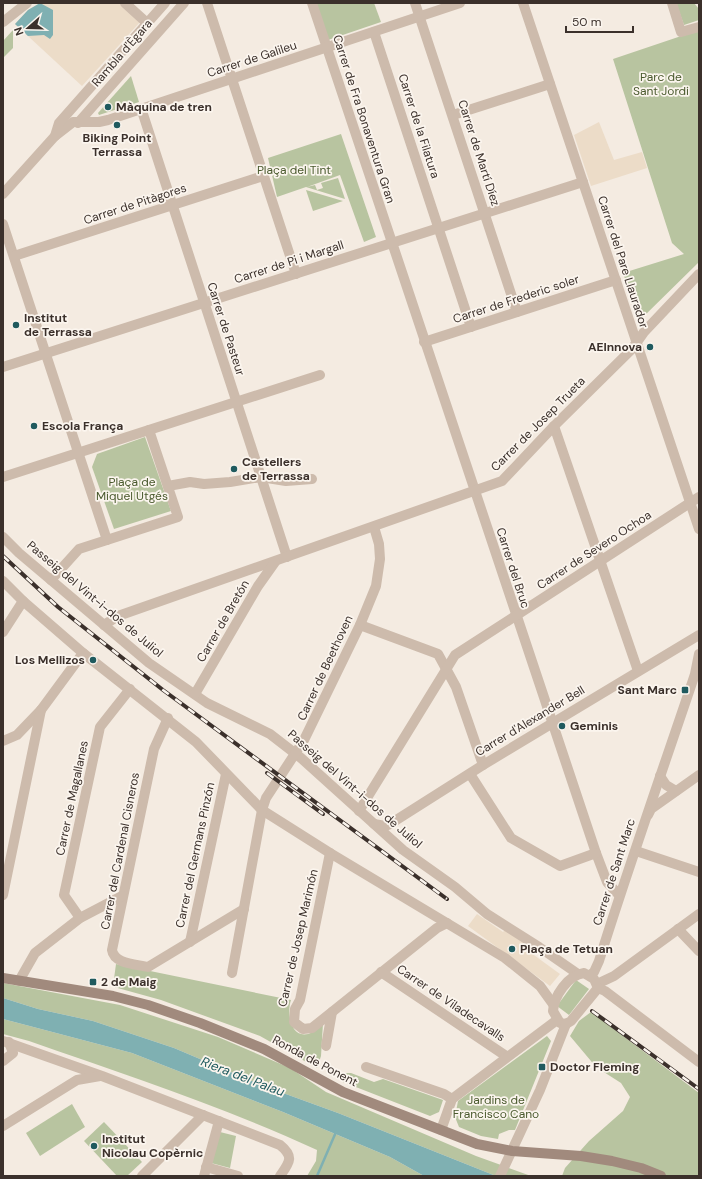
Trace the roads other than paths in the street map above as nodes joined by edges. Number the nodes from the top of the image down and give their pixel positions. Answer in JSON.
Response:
{"nodes":[{"id":1,"x":27,"y":3,"type":"edge"},
{"id":2,"x":125,"y":3,"type":"edge"},
{"id":3,"x":165,"y":3,"type":"edge"},
{"id":4,"x":184,"y":3,"type":"edge"},
{"id":5,"x":207,"y":3,"type":"edge"},
{"id":6,"x":312,"y":3,"type":"edge"},
{"id":7,"x":415,"y":3,"type":"edge"},
{"id":8,"x":460,"y":3,"type":"edge"},
{"id":9,"x":523,"y":3,"type":"edge"},
{"id":10,"x":672,"y":3,"type":"edge"},
{"id":11,"x":419,"y":17,"type":"junction"},
{"id":12,"x":3,"y":22,"type":"edge"},
{"id":13,"x":147,"y":23,"type":"junction"},
{"id":14,"x":699,"y":27,"type":"edge"},
{"id":15,"x":374,"y":32,"type":"junction"},
{"id":16,"x":328,"y":48,"type":"junction"},
{"id":17,"x":233,"y":79,"type":"junction"},
{"id":18,"x":550,"y":84,"type":"junction"},
{"id":19,"x":79,"y":100,"type":"junction"},
{"id":20,"x":141,"y":108,"type":"junction"},
{"id":21,"x":453,"y":114,"type":"junction"},
{"id":22,"x":80,"y":121,"type":"junction"},
{"id":23,"x":55,"y":136,"type":"junction"},
{"id":24,"x":263,"y":176,"type":"junction"},
{"id":25,"x":583,"y":182,"type":"junction"},
{"id":26,"x":3,"y":194,"type":"edge"},
{"id":27,"x":173,"y":206,"type":"junction"},
{"id":28,"x":485,"y":214,"type":"junction"},
{"id":29,"x":3,"y":224,"type":"edge"},
{"id":30,"x":439,"y":228,"type":"junction"},
{"id":31,"x":391,"y":244,"type":"junction"},
{"id":32,"x":14,"y":256,"type":"junction"},
{"id":33,"x":296,"y":274,"type":"junction"},
{"id":34,"x":699,"y":274,"type":"edge"},
{"id":35,"x":616,"y":280,"type":"junction"},
{"id":36,"x":204,"y":303,"type":"junction"},
{"id":37,"x":517,"y":312,"type":"junction"},
{"id":38,"x":471,"y":327,"type":"junction"},
{"id":39,"x":636,"y":341,"type":"junction"},
{"id":40,"x":424,"y":342,"type":"junction"},
{"id":41,"x":45,"y":354,"type":"junction"},
{"id":42,"x":3,"y":367,"type":"edge"},
{"id":43,"x":320,"y":375,"type":"dead end"},
{"id":44,"x":237,"y":402,"type":"junction"},
{"id":45,"x":554,"y":426,"type":"junction"},
{"id":46,"x":149,"y":430,"type":"junction"},
{"id":47,"x":79,"y":452,"type":"junction"},
{"id":48,"x":3,"y":477,"type":"edge"},
{"id":49,"x":261,"y":477,"type":"junction"},
{"id":50,"x":312,"y":479,"type":"dead end"},
{"id":51,"x":168,"y":486,"type":"junction"},
{"id":52,"x":474,"y":491,"type":"junction"},
{"id":53,"x":695,"y":500,"type":"edge"},
{"id":54,"x":374,"y":527,"type":"junction"},
{"id":55,"x":699,"y":529,"type":"edge"},
{"id":56,"x":3,"y":537,"type":"edge"},
{"id":57,"x":108,"y":540,"type":"junction"},
{"id":58,"x":288,"y":557,"type":"junction"},
{"id":59,"x":275,"y":562,"type":"junction"},
{"id":60,"x":600,"y":562,"type":"junction"},
{"id":61,"x":242,"y":573,"type":"junction"},
{"id":62,"x":51,"y":580,"type":"junction"},
{"id":63,"x":3,"y":581,"type":"edge"},
{"id":64,"x":258,"y":586,"type":"junction"},
{"id":65,"x":22,"y":601,"type":"junction"},
{"id":66,"x":516,"y":617,"type":"junction"},
{"id":67,"x":104,"y":625,"type":"junction"},
{"id":68,"x":360,"y":625,"type":"junction"},
{"id":69,"x":3,"y":632,"type":"edge"},
{"id":70,"x":699,"y":634,"type":"edge"},
{"id":71,"x":83,"y":653,"type":"junction"},
{"id":72,"x":699,"y":654,"type":"edge"},
{"id":73,"x":447,"y":669,"type":"junction"},
{"id":74,"x":638,"y":671,"type":"junction"},
{"id":75,"x":130,"y":689,"type":"junction"},
{"id":76,"x":195,"y":694,"type":"junction"},
{"id":77,"x":41,"y":710,"type":"junction"},
{"id":78,"x":168,"y":718,"type":"junction"},
{"id":79,"x":552,"y":723,"type":"junction"},
{"id":80,"x":3,"y":741,"type":"edge"},
{"id":81,"x":295,"y":753,"type":"junction"},
{"id":82,"x":483,"y":765,"type":"junction"},
{"id":83,"x":226,"y":774,"type":"junction"},
{"id":84,"x":470,"y":774,"type":"junction"},
{"id":85,"x":699,"y":775,"type":"edge"},
{"id":86,"x":660,"y":776,"type":"junction"},
{"id":87,"x":676,"y":791,"type":"junction"},
{"id":88,"x":262,"y":810,"type":"junction"},
{"id":89,"x":360,"y":811,"type":"junction"},
{"id":90,"x":644,"y":822,"type":"junction"},
{"id":91,"x":374,"y":824,"type":"junction"},
{"id":92,"x":636,"y":851,"type":"junction"},
{"id":93,"x":330,"y":853,"type":"junction"},
{"id":94,"x":596,"y":853,"type":"junction"},
{"id":95,"x":699,"y":872,"type":"edge"},
{"id":96,"x":3,"y":895,"type":"edge"},
{"id":97,"x":619,"y":895,"type":"junction"},
{"id":98,"x":122,"y":896,"type":"junction"},
{"id":99,"x":244,"y":909,"type":"junction"},
{"id":100,"x":699,"y":914,"type":"edge"},
{"id":101,"x":80,"y":918,"type":"junction"},
{"id":102,"x":446,"y":923,"type":"junction"},
{"id":103,"x":678,"y":929,"type":"junction"},
{"id":104,"x":190,"y":942,"type":"junction"},
{"id":105,"x":699,"y":951,"type":"edge"},
{"id":106,"x":381,"y":972,"type":"junction"},
{"id":107,"x":232,"y":973,"type":"dead end"},
{"id":108,"x":578,"y":974,"type":"junction"},
{"id":109,"x":590,"y":975,"type":"junction"},
{"id":110,"x":3,"y":978,"type":"edge"},
{"id":111,"x":19,"y":982,"type":"junction"},
{"id":112,"x":597,"y":986,"type":"junction"},
{"id":113,"x":553,"y":1004,"type":"junction"},
{"id":114,"x":332,"y":1012,"type":"junction"},
{"id":115,"x":561,"y":1022,"type":"junction"},
{"id":116,"x":6,"y":1042,"type":"edge"},
{"id":117,"x":326,"y":1046,"type":"dead end"},
{"id":118,"x":506,"y":1056,"type":"junction"},
{"id":119,"x":3,"y":1061,"type":"edge"},
{"id":120,"x":699,"y":1062,"type":"edge"},
{"id":121,"x":366,"y":1067,"type":"dead end"},
{"id":122,"x":80,"y":1068,"type":"junction"},
{"id":123,"x":102,"y":1076,"type":"junction"},
{"id":124,"x":77,"y":1080,"type":"junction"},
{"id":125,"x":452,"y":1098,"type":"junction"},
{"id":126,"x":203,"y":1115,"type":"junction"},
{"id":127,"x":218,"y":1121,"type":"junction"},
{"id":128,"x":4,"y":1123,"type":"edge"},
{"id":129,"x":441,"y":1130,"type":"junction"},
{"id":130,"x":510,"y":1155,"type":"junction"},
{"id":131,"x":205,"y":1171,"type":"edge"},
{"id":132,"x":142,"y":1176,"type":"edge"},
{"id":133,"x":238,"y":1176,"type":"edge"},
{"id":134,"x":280,"y":1176,"type":"edge"},
{"id":135,"x":500,"y":1176,"type":"edge"},
{"id":136,"x":661,"y":1176,"type":"edge"}],
"edges":[{"from":1,"to":12,"type":"street"},
{"from":2,"to":13,"type":"street"},
{"from":3,"to":13,"type":"street","name":"Rambla d'Ègara"},
{"from":4,"to":22,"type":"street","name":"Rambla d'Ègara"},
{"from":5,"to":17,"type":"street"},
{"from":6,"to":16,"type":"street","name":"Carrer de Fra Bonaventura Gran"},
{"from":7,"to":11,"type":"street","name":"Carrer de Martí Díez"},
{"from":8,"to":11,"type":"street","name":"Carrer de Galileu"},
{"from":9,"to":18,"type":"street","name":"Carrer del Pare Llaurador"},
{"from":10,"to":14,"type":"street"},
{"from":11,"to":15,"type":"street","name":"Carrer de Galileu"},
{"from":11,"to":21,"type":"street","name":"Carrer de Martí Díez"},
{"from":13,"to":19,"type":"street","name":"Rambla d'Ègara"},
{"from":15,"to":16,"type":"street","name":"Carrer de Galileu"},
{"from":15,"to":30,"type":"street","name":"Carrer de la Filatura"},
{"from":16,"to":17,"type":"street","name":"Carrer de Galileu"},
{"from":16,"to":31,"type":"street","name":"Carrer de Fra Bonaventura Gran"},
{"from":17,"to":20,"type":"street","name":"Carrer de Galileu"},
{"from":17,"to":24,"type":"street"},
{"from":18,"to":21,"type":"street"},
{"from":18,"to":25,"type":"street","name":"Carrer del Pare Llaurador"},
{"from":19,"to":22,"type":"street"},
{"from":19,"to":23,"type":"street","name":"Rambla d'Ègara"},
{"from":20,"to":22,"type":"street","name":"Carrer de Galileu"},
{"from":20,"to":27,"type":"street","name":"Carrer de Pasteur"},
{"from":21,"to":28,"type":"street","name":"Carrer de Martí Díez"},
{"from":22,"to":23,"type":"street","name":"Carrer de Galileu"},
{"from":23,"to":26,"type":"street","name":"Rambla d'Ègara"},
{"from":24,"to":27,"type":"street","name":"Carrer de Pitàgores"},
{"from":24,"to":33,"type":"street"},
{"from":25,"to":28,"type":"street","name":"Carrer de Pi i Margall"},
{"from":25,"to":35,"type":"street","name":"Carrer del Pare Llaurador"},
{"from":27,"to":32,"type":"street","name":"Carrer de Pitàgores"},
{"from":27,"to":36,"type":"street","name":"Carrer de Pasteur"},
{"from":28,"to":30,"type":"street","name":"Carrer de Pi i Margall"},
{"from":28,"to":37,"type":"street","name":"Carrer de Martí Díez"},
{"from":29,"to":32,"type":"street"},
{"from":30,"to":31,"type":"street","name":"Carrer de Pi i Margall"},
{"from":30,"to":38,"type":"street","name":"Carrer de la Filatura"},
{"from":31,"to":33,"type":"street","name":"Carrer de Pi i Margall"},
{"from":31,"to":40,"type":"street","name":"Carrer del Bruc"},
{"from":32,"to":41,"type":"street"},
{"from":33,"to":36,"type":"street","name":"Carrer de Pi i Margall"},
{"from":34,"to":39,"type":"street","name":"Carrer de Josep Trueta"},
{"from":35,"to":37,"type":"street","name":"Carrer de Frederic soler"},
{"from":35,"to":39,"type":"street","name":"Carrer del Pare Llaurador"},
{"from":36,"to":41,"type":"street","name":"Carrer de Pi i Margall"},
{"from":36,"to":44,"type":"street","name":"Carrer de Pasteur"},
{"from":37,"to":38,"type":"street","name":"Carrer de Frederic soler"},
{"from":38,"to":40,"type":"street","name":"Carrer de Frederic soler"},
{"from":39,"to":45,"type":"street","name":"Carrer de Josep Trueta"},
{"from":39,"to":53,"type":"street","name":"Carrer del Pare Llaurador"},
{"from":40,"to":52,"type":"street","name":"Carrer del Bruc"},
{"from":41,"to":42,"type":"street","name":"Carrer de Pi i Margall"},
{"from":41,"to":47,"type":"street"},
{"from":43,"to":44,"type":"street"},
{"from":44,"to":46,"type":"street"},
{"from":44,"to":49,"type":"street","name":"Carrer de Pasteur"},
{"from":45,"to":52,"type":"street","name":"Carrer de Josep Trueta"},
{"from":45,"to":60,"type":"street"},
{"from":46,"to":47,"type":"street"},
{"from":46,"to":51,"type":"street"},
{"from":47,"to":48,"type":"street"},
{"from":47,"to":57,"type":"street"},
{"from":49,"to":50,"type":"street"},
{"from":49,"to":51,"type":"street"},
{"from":49,"to":58,"type":"street","name":"Carrer de Pasteur"},
{"from":51,"to":57,"type":"street"},
{"from":52,"to":54,"type":"street","name":"Carrer de Josep Trueta"},
{"from":52,"to":66,"type":"street","name":"Carrer del Bruc"},
{"from":53,"to":55,"type":"street","name":"Carrer del Pare Llaurador"},
{"from":53,"to":60,"type":"street","name":"Carrer de Severo Ochoa"},
{"from":54,"to":58,"type":"street","name":"Carrer de Josep Trueta"},
{"from":54,"to":68,"type":"street","name":"Carrer de Beethoven"},
{"from":56,"to":62,"type":"street","name":"Passeig del Vint-i-dos de Juliol"},
{"from":57,"to":62,"type":"street"},
{"from":58,"to":59,"type":"street","name":"Carrer de Josep Trueta"},
{"from":59,"to":61,"type":"street","name":"Carrer de Josep Trueta"},
{"from":59,"to":64,"type":"street","name":"Carrer de Bretón"},
{"from":60,"to":66,"type":"street","name":"Carrer de Severo Ochoa"},
{"from":60,"to":74,"type":"street"},
{"from":61,"to":64,"type":"street"},
{"from":61,"to":67,"type":"street","name":"Carrer de Josep Trueta"},
{"from":62,"to":67,"type":"street","name":"Passeig del Vint-i-dos de Juliol"},
{"from":63,"to":65,"type":"street"},
{"from":64,"to":76,"type":"street","name":"Carrer de Bretón"},
{"from":65,"to":69,"type":"street"},
{"from":65,"to":71,"type":"street"},
{"from":66,"to":73,"type":"street","name":"Carrer de Severo Ochoa"},
{"from":66,"to":79,"type":"street","name":"Carrer del Bruc"},
{"from":67,"to":76,"type":"street","name":"Passeig del Vint-i-dos de Juliol"},
{"from":68,"to":73,"type":"street"},
{"from":68,"to":81,"type":"street","name":"Carrer de Beethoven"},
{"from":70,"to":74,"type":"street","name":"Carrer d'Alexander Bell"},
{"from":71,"to":75,"type":"street"},
{"from":71,"to":77,"type":"street"},
{"from":72,"to":86,"type":"street","name":"Carrer de Sant Marc"},
{"from":73,"to":82,"type":"street"},
{"from":73,"to":89,"type":"street","name":"Carrer de Severo Ochoa"},
{"from":74,"to":79,"type":"street","name":"Carrer d'Alexander Bell"},
{"from":75,"to":78,"type":"street"},
{"from":75,"to":101,"type":"street","name":"Carrer de Magallanes"},
{"from":76,"to":81,"type":"street","name":"Passeig del Vint-i-dos de Juliol"},
{"from":77,"to":80,"type":"street"},
{"from":77,"to":96,"type":"street"},
{"from":78,"to":83,"type":"street"},
{"from":78,"to":98,"type":"street","name":"Carrer del Cardenal Cisneros"},
{"from":79,"to":82,"type":"street","name":"Carrer d'Alexander Bell"},
{"from":79,"to":94,"type":"street","name":"Carrer del Bruc"},
{"from":81,"to":88,"type":"street","name":"Carrer de Beethoven"},
{"from":81,"to":89,"type":"street","name":"Passeig del Vint-i-dos de Juliol"},
{"from":82,"to":84,"type":"street","name":"Carrer d'Alexander Bell"},
{"from":83,"to":88,"type":"street"},
{"from":83,"to":104,"type":"street","name":"Carrer del Germans Pinzón"},
{"from":84,"to":91,"type":"street","name":"Carrer d'Alexander Bell"},
{"from":84,"to":94,"type":"street"},
{"from":85,"to":87,"type":"street"},
{"from":86,"to":87,"type":"street"},
{"from":86,"to":90,"type":"street","name":"Carrer de Sant Marc"},
{"from":87,"to":90,"type":"street"},
{"from":88,"to":93,"type":"street"},
{"from":88,"to":99,"type":"street","name":"Carrer de Beethoven"},
{"from":89,"to":91,"type":"street","name":"Passeig del Vint-i-dos de Juliol"},
{"from":90,"to":92,"type":"street","name":"Carrer de Sant Marc"},
{"from":91,"to":108,"type":"street","name":"Passeig del Vint-i-dos de Juliol"},
{"from":92,"to":95,"type":"street"},
{"from":92,"to":97,"type":"street","name":"Carrer de Sant Marc"},
{"from":93,"to":102,"type":"street"},
{"from":93,"to":114,"type":"street","name":"Carrer de Josep Marimón"},
{"from":94,"to":97,"type":"street","name":"Carrer del Bruc"},
{"from":97,"to":109,"type":"street","name":"Carrer de Sant Marc"},
{"from":98,"to":101,"type":"street"},
{"from":98,"to":104,"type":"street","name":"Carrer del Cardenal Cisneros"},
{"from":99,"to":104,"type":"street"},
{"from":99,"to":107,"type":"street","name":"Carrer de Beethoven"},
{"from":100,"to":103,"type":"street"},
{"from":101,"to":111,"type":"street"},
{"from":102,"to":106,"type":"street"},
{"from":102,"to":113,"type":"street"},
{"from":103,"to":105,"type":"street"},
{"from":103,"to":112,"type":"street"},
{"from":106,"to":114,"type":"street"},
{"from":106,"to":118,"type":"street","name":"Carrer de Viladecavalls"},
{"from":108,"to":109,"type":"street"},
{"from":108,"to":113,"type":"street"},
{"from":109,"to":112,"type":"street"},
{"from":110,"to":111,"type":"main road","name":"Ronda de Ponent"},
{"from":111,"to":129,"type":"main road","name":"Ronda de Ponent"},
{"from":112,"to":115,"type":"street"},
{"from":112,"to":120,"type":"street"},
{"from":113,"to":115,"type":"street"},
{"from":114,"to":117,"type":"street"},
{"from":115,"to":118,"type":"street"},
{"from":115,"to":130,"type":"street"},
{"from":116,"to":119,"type":"street"},
{"from":116,"to":122,"type":"street"},
{"from":118,"to":125,"type":"street"},
{"from":121,"to":125,"type":"street"},
{"from":122,"to":123,"type":"street"},
{"from":122,"to":124,"type":"street"},
{"from":123,"to":124,"type":"street"},
{"from":123,"to":126,"type":"street"},
{"from":124,"to":128,"type":"street"},
{"from":125,"to":129,"type":"street"},
{"from":126,"to":127,"type":"street"},
{"from":126,"to":132,"type":"street"},
{"from":127,"to":131,"type":"street"},
{"from":127,"to":134,"type":"street"},
{"from":129,"to":130,"type":"main road","name":"Ronda de Ponent"},
{"from":130,"to":135,"type":"street"},
{"from":130,"to":136,"type":"main road","name":"Ronda de Ponent"},
{"from":131,"to":133,"type":"street"}]}
